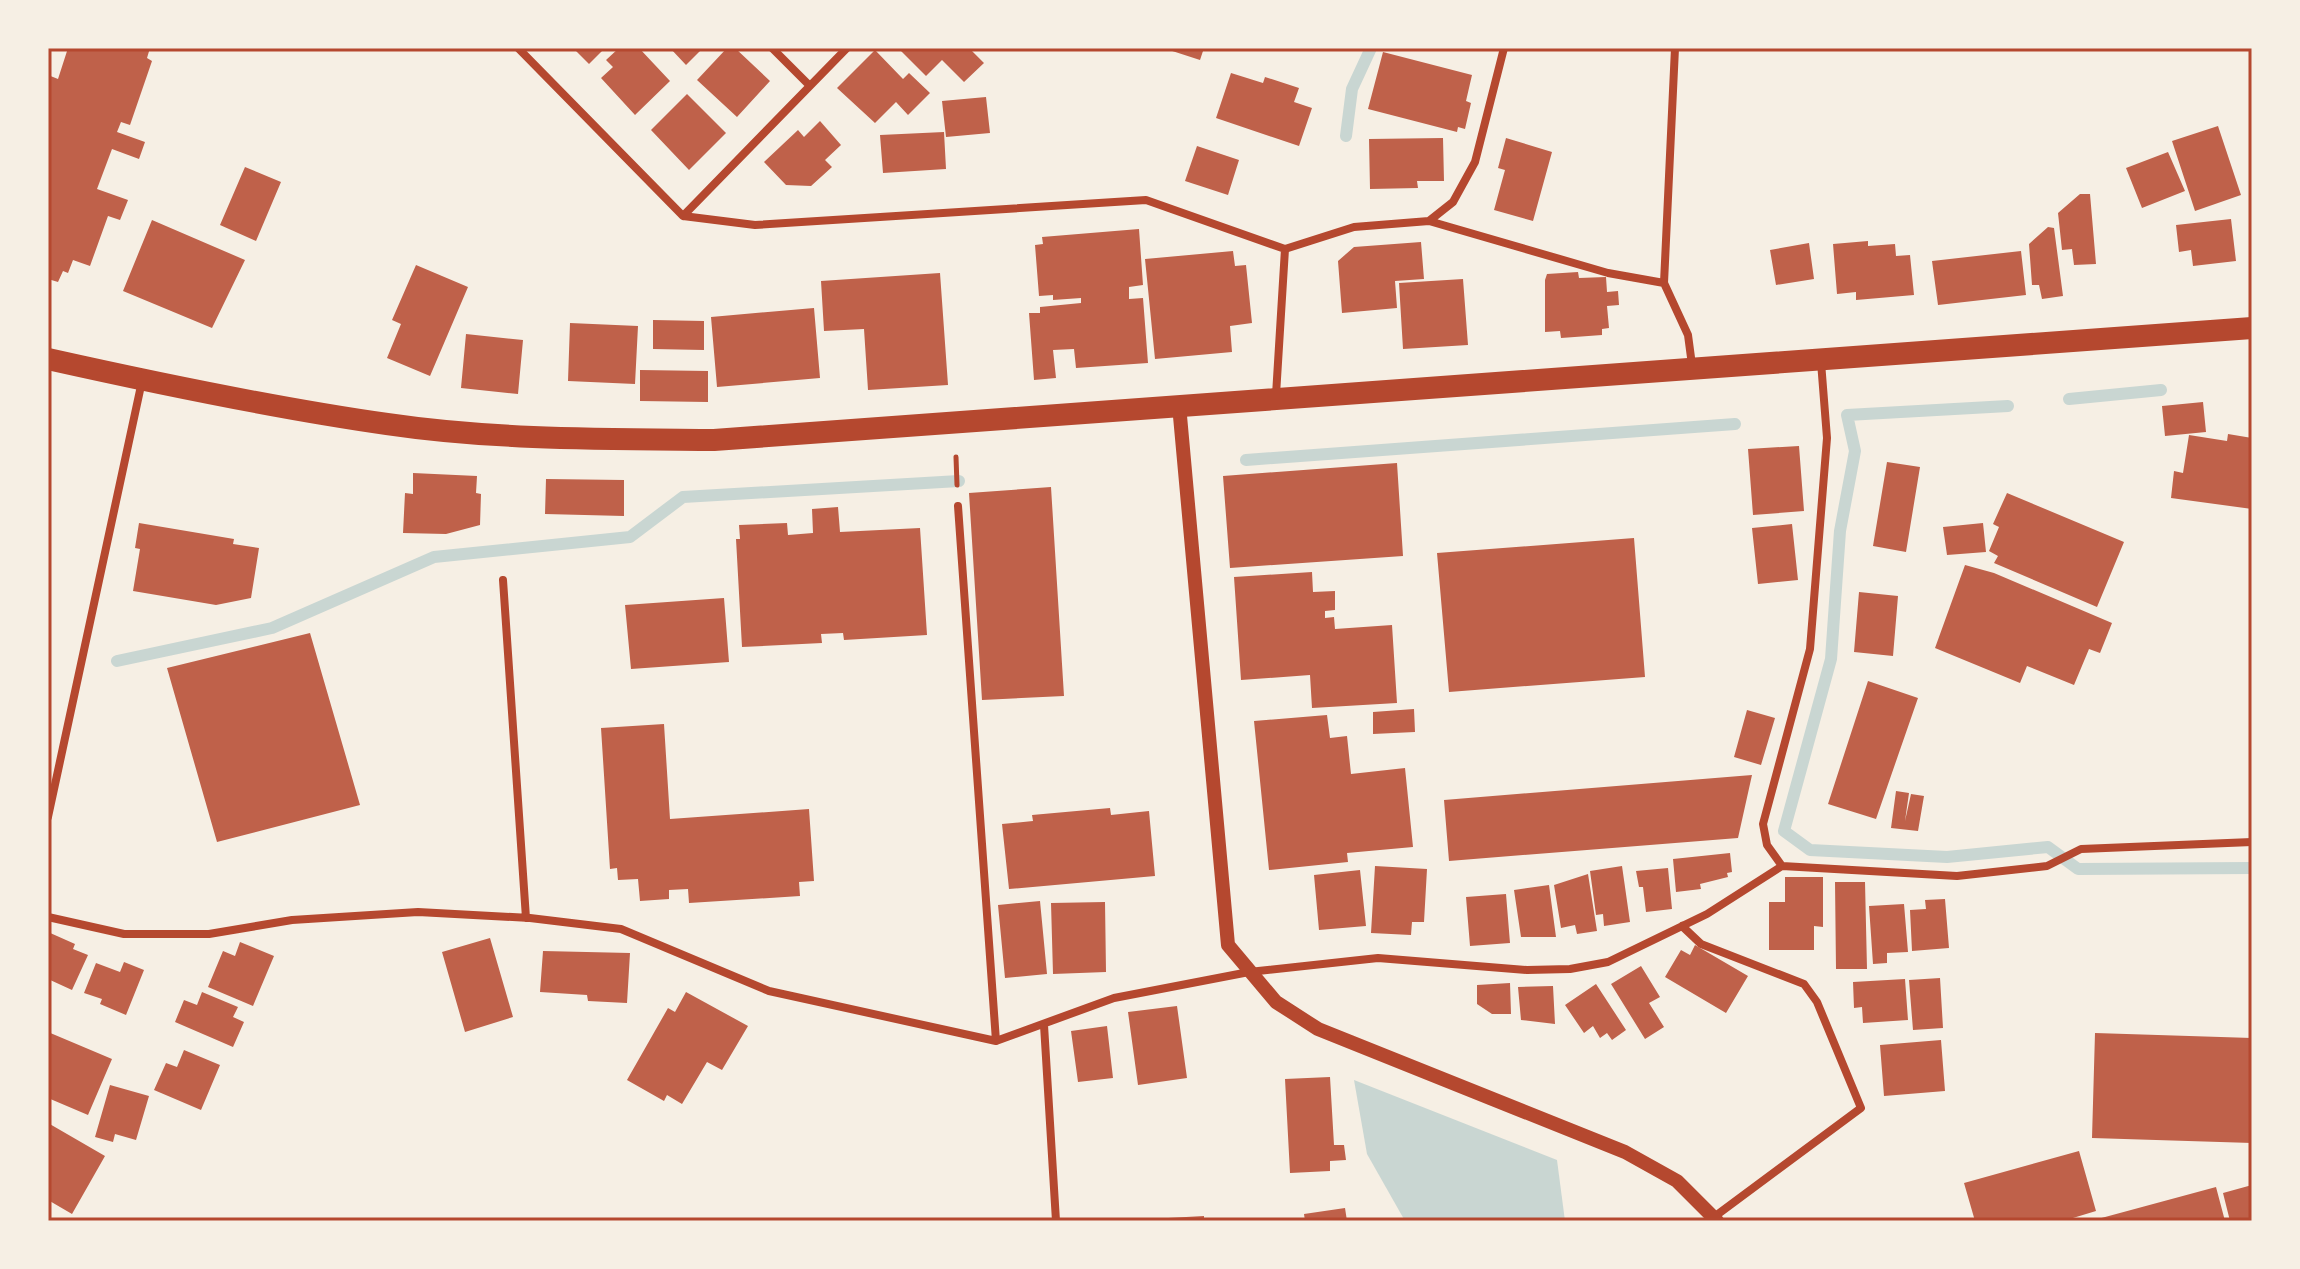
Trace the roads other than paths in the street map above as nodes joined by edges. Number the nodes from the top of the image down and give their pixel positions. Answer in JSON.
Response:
{"nodes":[{"id":1,"x":518,"y":48,"type":"edge"},
{"id":2,"x":772,"y":48,"type":"edge"},
{"id":3,"x":847,"y":48,"type":"edge"},
{"id":4,"x":1504,"y":48,"type":"edge"},
{"id":5,"x":1675,"y":48,"type":"edge"},
{"id":6,"x":810,"y":86,"type":"junction"},
{"id":7,"x":683,"y":216,"type":"junction"},
{"id":8,"x":1429,"y":221,"type":"junction"},
{"id":9,"x":1285,"y":249,"type":"junction"},
{"id":10,"x":1664,"y":283,"type":"junction"},
{"id":11,"x":2252,"y":328,"type":"edge"},
{"id":12,"x":48,"y":359,"type":"edge"},
{"id":13,"x":1821,"y":361,"type":"junction"},
{"id":14,"x":1693,"y":371,"type":"junction"},
{"id":15,"x":142,"y":380,"type":"junction"},
{"id":16,"x":1276,"y":399,"type":"junction"},
{"id":17,"x":1179,"y":405,"type":"junction"},
{"id":18,"x":958,"y":506,"type":"dead end"},
{"id":19,"x":503,"y":580,"type":"dead end"},
{"id":20,"x":48,"y":817,"type":"edge"},
{"id":21,"x":2252,"y":842,"type":"edge"},
{"id":22,"x":1782,"y":866,"type":"junction"},
{"id":23,"x":48,"y":917,"type":"edge"},
{"id":24,"x":526,"y":918,"type":"junction"},
{"id":25,"x":1682,"y":926,"type":"junction"},
{"id":26,"x":1249,"y":972,"type":"junction"},
{"id":27,"x":1044,"y":1025,"type":"junction"},
{"id":28,"x":996,"y":1041,"type":"junction"},
{"id":29,"x":1716,"y":1219,"type":"edge"},
{"id":30,"x":1056,"y":1221,"type":"edge"}],
"edges":[{"from":1,"to":7,"type":"street"},
{"from":2,"to":6,"type":"street"},
{"from":3,"to":6,"type":"street"},
{"from":4,"to":8,"type":"street"},
{"from":5,"to":10,"type":"street"},
{"from":6,"to":7,"type":"street"},
{"from":7,"to":9,"type":"street"},
{"from":8,"to":9,"type":"street"},
{"from":8,"to":10,"type":"street"},
{"from":9,"to":16,"type":"street"},
{"from":10,"to":14,"type":"street"},
{"from":11,"to":13,"type":"highway"},
{"from":12,"to":15,"type":"highway"},
{"from":13,"to":14,"type":"highway"},
{"from":13,"to":22,"type":"street"},
{"from":14,"to":16,"type":"highway"},
{"from":15,"to":17,"type":"highway"},
{"from":15,"to":20,"type":"street"},
{"from":16,"to":17,"type":"highway"},
{"from":17,"to":26,"type":"street"},
{"from":18,"to":28,"type":"street"},
{"from":19,"to":24,"type":"street"},
{"from":21,"to":22,"type":"street"},
{"from":22,"to":25,"type":"street"},
{"from":23,"to":24,"type":"street"},
{"from":24,"to":28,"type":"street"},
{"from":25,"to":26,"type":"street"},
{"from":25,"to":29,"type":"street"},
{"from":26,"to":27,"type":"street"},
{"from":26,"to":29,"type":"street"},
{"from":27,"to":28,"type":"street"},
{"from":27,"to":30,"type":"street"}]}
